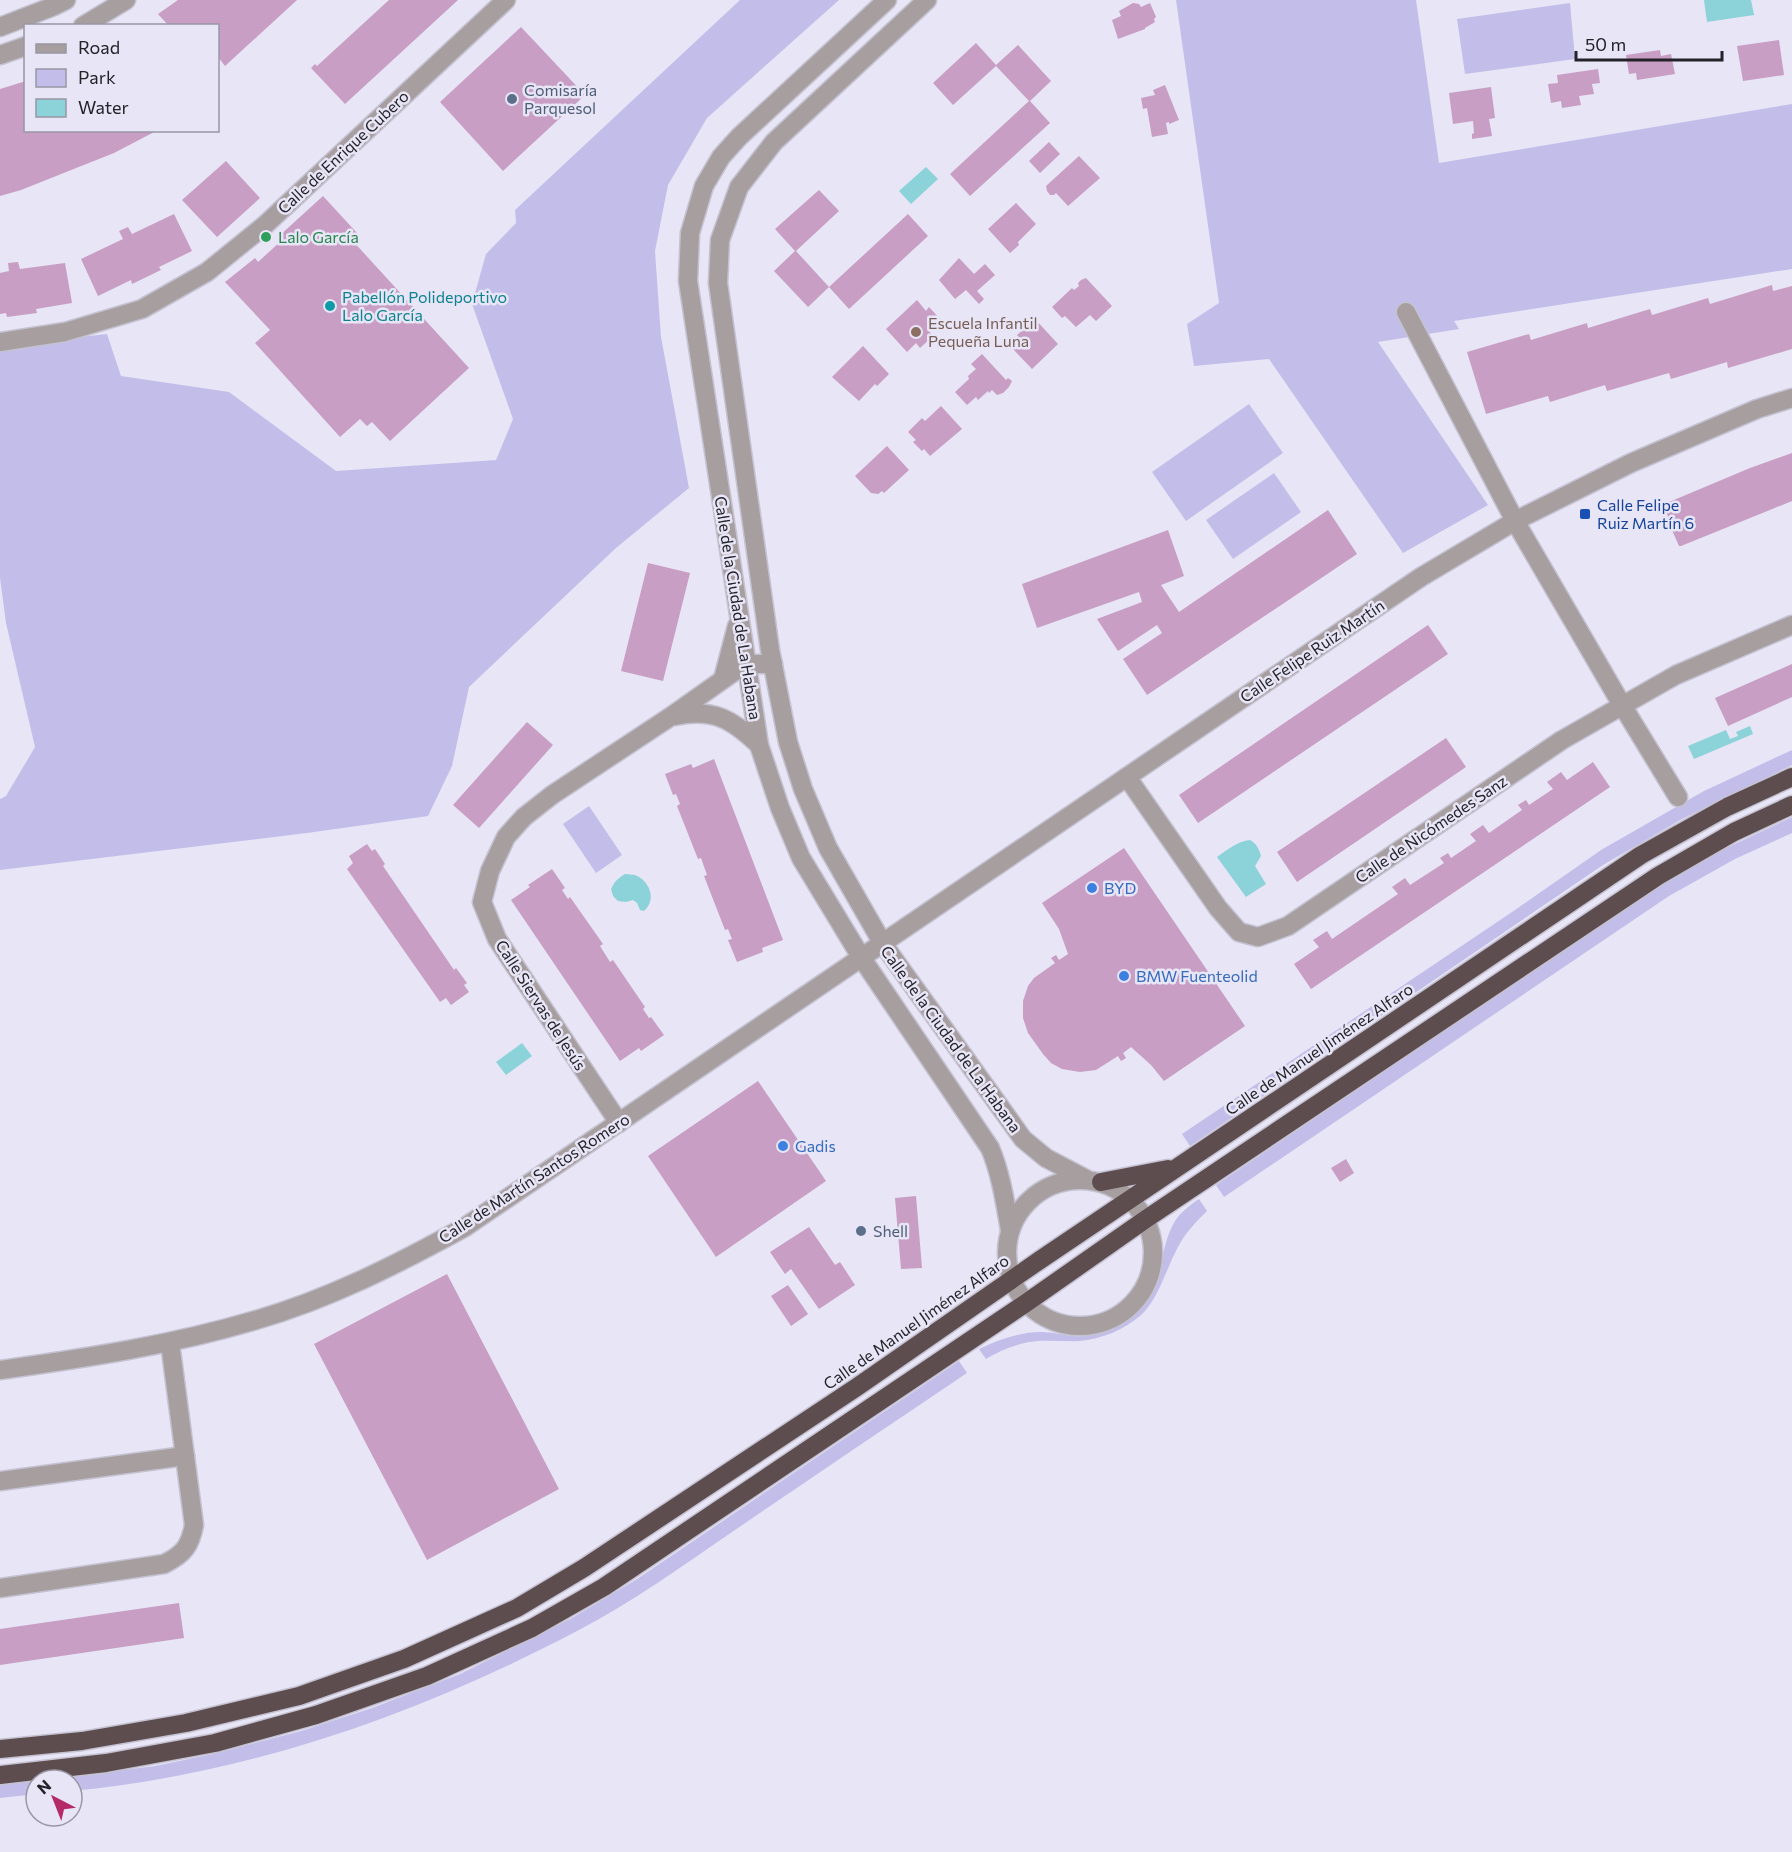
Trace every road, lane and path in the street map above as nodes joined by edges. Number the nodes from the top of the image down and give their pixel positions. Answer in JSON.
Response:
{"nodes":[{"id":1,"x":66,"y":0,"type":"edge"},
{"id":2,"x":126,"y":0,"type":"edge"},
{"id":3,"x":506,"y":0,"type":"edge"},
{"id":4,"x":886,"y":0,"type":"edge"},
{"id":5,"x":927,"y":0,"type":"edge"},
{"id":6,"x":86,"y":24,"type":"edge"},
{"id":7,"x":0,"y":27,"type":"edge"},
{"id":8,"x":24,"y":47,"type":"edge"},
{"id":9,"x":0,"y":55,"type":"edge"},
{"id":10,"x":1406,"y":312,"type":"dead end"},
{"id":11,"x":0,"y":342,"type":"edge"},
{"id":12,"x":1792,"y":398,"type":"edge"},
{"id":13,"x":1515,"y":521,"type":"junction"},
{"id":14,"x":739,"y":619,"type":"junction"},
{"id":15,"x":1792,"y":625,"type":"edge"},
{"id":16,"x":745,"y":664,"type":"junction"},
{"id":17,"x":773,"y":664,"type":"junction"},
{"id":18,"x":723,"y":679,"type":"junction"},
{"id":19,"x":1622,"y":705,"type":"junction"},
{"id":20,"x":670,"y":717,"type":"junction"},
{"id":21,"x":759,"y":746,"type":"junction"},
{"id":22,"x":1128,"y":777,"type":"junction"},
{"id":23,"x":1792,"y":777,"type":"edge"},
{"id":24,"x":1678,"y":797,"type":"dead end"},
{"id":25,"x":1792,"y":805,"type":"edge"},
{"id":26,"x":883,"y":944,"type":"junction"},
{"id":27,"x":861,"y":957,"type":"junction"},
{"id":28,"x":619,"y":1123,"type":"junction"},
{"id":29,"x":1179,"y":1167,"type":"junction"},
{"id":30,"x":1094,"y":1180,"type":"junction"},
{"id":31,"x":1131,"y":1199,"type":"junction"},
{"id":32,"x":1146,"y":1220,"type":"junction"},
{"id":33,"x":1010,"y":1230,"type":"junction"},
{"id":34,"x":1011,"y":1280,"type":"junction"},
{"id":35,"x":1026,"y":1303,"type":"junction"},
{"id":36,"x":170,"y":1343,"type":"junction"},
{"id":37,"x":0,"y":1370,"type":"edge"},
{"id":38,"x":185,"y":1456,"type":"junction"},
{"id":39,"x":0,"y":1481,"type":"edge"},
{"id":40,"x":0,"y":1588,"type":"edge"},
{"id":41,"x":0,"y":1749,"type":"edge"},
{"id":42,"x":0,"y":1775,"type":"edge"}],
"edges":[{"from":1,"to":7,"type":"street"},
{"from":2,"to":6,"type":"street"},
{"from":3,"to":11,"type":"street","name":"Calle de Enrique Cubero"},
{"from":4,"to":14,"type":"street","name":"Calle de la Ciudad de La Habana"},
{"from":5,"to":17,"type":"street","name":"Calle de la Ciudad de La Habana"},
{"from":8,"to":9,"type":"street"},
{"from":10,"to":13,"type":"street"},
{"from":12,"to":13,"type":"street","name":"Calle Felipe Ruiz Martín"},
{"from":13,"to":19,"type":"street"},
{"from":13,"to":22,"type":"street","name":"Calle Felipe Ruiz Martín"},
{"from":14,"to":16,"type":"street","name":"Calle de la Ciudad de La Habana"},
{"from":14,"to":18,"type":"street"},
{"from":15,"to":19,"type":"street","name":"Calle de Nicómedes Sanz"},
{"from":16,"to":17,"type":"street"},
{"from":16,"to":18,"type":"street","name":"Calle Siervas de Jesús"},
{"from":16,"to":21,"type":"street","name":"Calle de la Ciudad de La Habana"},
{"from":17,"to":26,"type":"street","name":"Calle de la Ciudad de La Habana"},
{"from":18,"to":20,"type":"street","name":"Calle Siervas de Jesús"},
{"from":19,"to":22,"type":"street","name":"Calle de Nicómedes Sanz"},
{"from":19,"to":24,"type":"street"},
{"from":20,"to":21,"type":"street","name":"Calle Siervas de Jesús"},
{"from":20,"to":28,"type":"street","name":"Calle Siervas de Jesús"},
{"from":21,"to":27,"type":"street","name":"Calle de la Ciudad de La Habana"},
{"from":22,"to":26,"type":"street","name":"Calle Felipe Ruiz Martín"},
{"from":23,"to":29,"type":"highway","name":"Calle de Manuel Jiménez Alfaro"},
{"from":25,"to":32,"type":"highway"},
{"from":26,"to":27,"type":"street","name":"Calle Felipe Ruiz Martín"},
{"from":26,"to":30,"type":"street","name":"Calle de la Ciudad de La Habana"},
{"from":27,"to":28,"type":"street","name":"Calle de Martín Santos Romero"},
{"from":27,"to":33,"type":"street","name":"Calle de la Ciudad de La Habana"},
{"from":28,"to":36,"type":"street","name":"Calle de Martín Santos Romero"},
{"from":29,"to":30,"type":"highway"},
{"from":29,"to":31,"type":"highway","name":"Calle de Manuel Jiménez Alfaro"},
{"from":30,"to":31,"type":"street","name":"Calle de la Ciudad de La Habana"},
{"from":30,"to":33,"type":"street"},
{"from":31,"to":32,"type":"street"},
{"from":31,"to":34,"type":"highway","name":"Calle de Manuel Jiménez Alfaro"},
{"from":32,"to":35,"type":"highway"},
{"from":32,"to":35,"type":"street"},
{"from":33,"to":34,"type":"street"},
{"from":34,"to":35,"type":"street"},
{"from":34,"to":41,"type":"highway","name":"Calle de Manuel Jiménez Alfaro"},
{"from":35,"to":42,"type":"highway"},
{"from":36,"to":37,"type":"street","name":"Calle de Martín Santos Romero"},
{"from":36,"to":38,"type":"street"},
{"from":38,"to":39,"type":"street"},
{"from":38,"to":40,"type":"street"}]}
